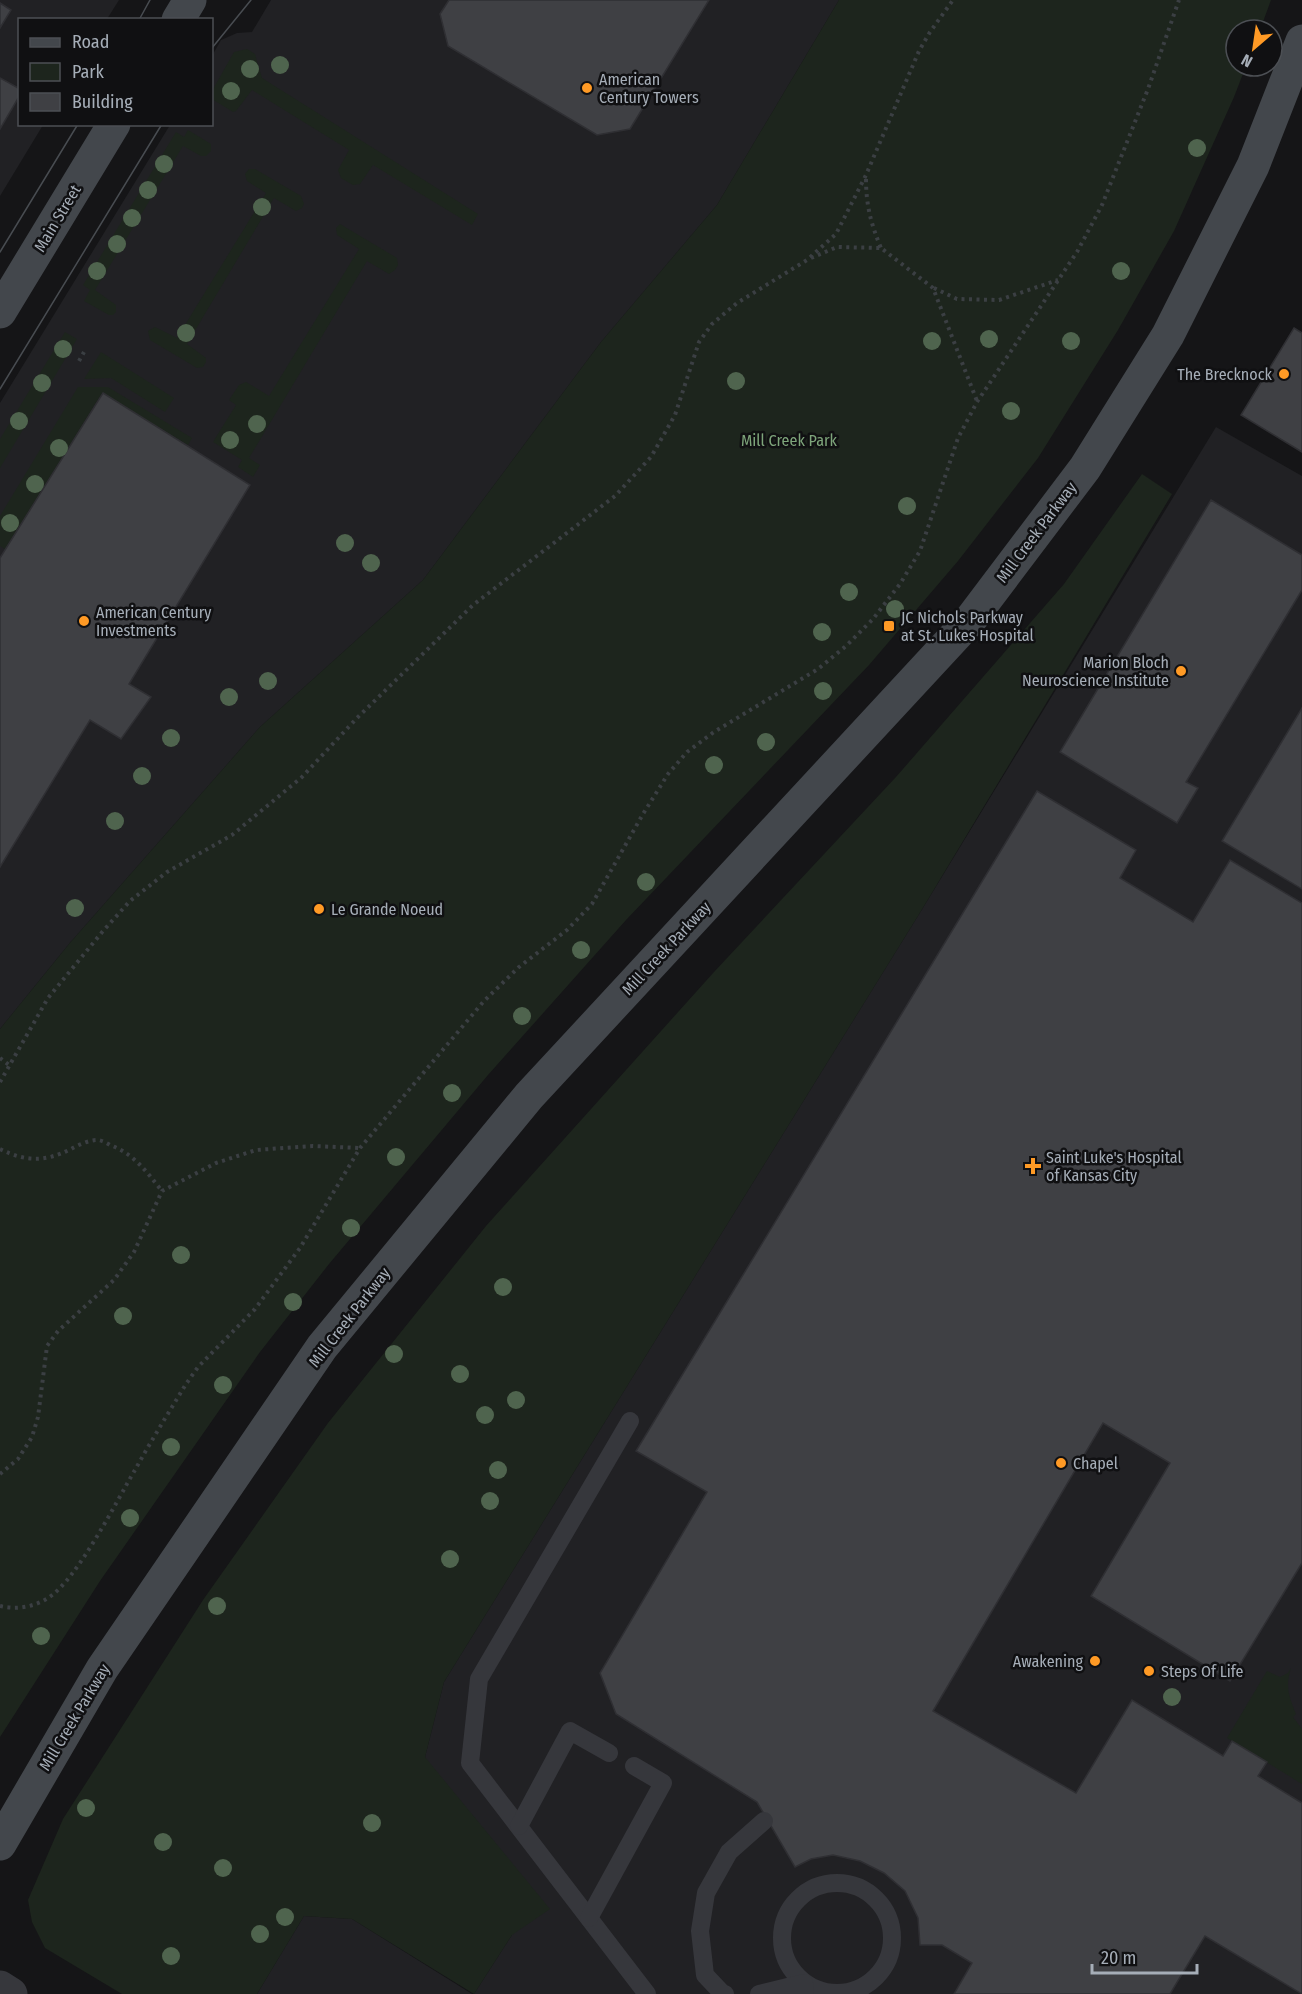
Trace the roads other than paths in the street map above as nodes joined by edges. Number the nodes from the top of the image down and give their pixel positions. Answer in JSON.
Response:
{"nodes":[{"id":1,"x":190,"y":0,"type":"edge"},
{"id":2,"x":179,"y":18,"type":"edge"},
{"id":3,"x":1302,"y":41,"type":"edge"},
{"id":4,"x":113,"y":126,"type":"edge"},
{"id":5,"x":0,"y":312,"type":"edge"},
{"id":6,"x":630,"y":1421,"type":"dead end"},
{"id":7,"x":609,"y":1752,"type":"dead end"},
{"id":8,"x":634,"y":1766,"type":"dead end"},
{"id":9,"x":764,"y":1821,"type":"dead end"},
{"id":10,"x":519,"y":1826,"type":"junction"},
{"id":11,"x":0,"y":1844,"type":"edge"},
{"id":12,"x":589,"y":1918,"type":"junction"},
{"id":13,"x":885,"y":1967,"type":"junction"},
{"id":14,"x":0,"y":1987,"type":"edge"},
{"id":15,"x":805,"y":1989,"type":"edge"},
{"id":16,"x":11,"y":1994,"type":"edge"},
{"id":17,"x":647,"y":1994,"type":"edge"},
{"id":18,"x":726,"y":1994,"type":"edge"},
{"id":19,"x":759,"y":1994,"type":"edge"},
{"id":20,"x":874,"y":1994,"type":"edge"}],
"edges":[{"from":1,"to":2,"type":"main road"},
{"from":3,"to":11,"type":"main road","name":"Mill Creek Parkway"},
{"from":4,"to":5,"type":"main road","name":"Main Street"},
{"from":6,"to":10,"type":"lane"},
{"from":7,"to":10,"type":"lane"},
{"from":8,"to":12,"type":"lane"},
{"from":9,"to":18,"type":"lane"},
{"from":10,"to":12,"type":"lane"},
{"from":12,"to":17,"type":"lane"},
{"from":13,"to":15,"type":"lane"},
{"from":13,"to":15,"type":"lane"},
{"from":13,"to":20,"type":"lane"},
{"from":14,"to":16,"type":"street"},
{"from":15,"to":19,"type":"lane"}]}
